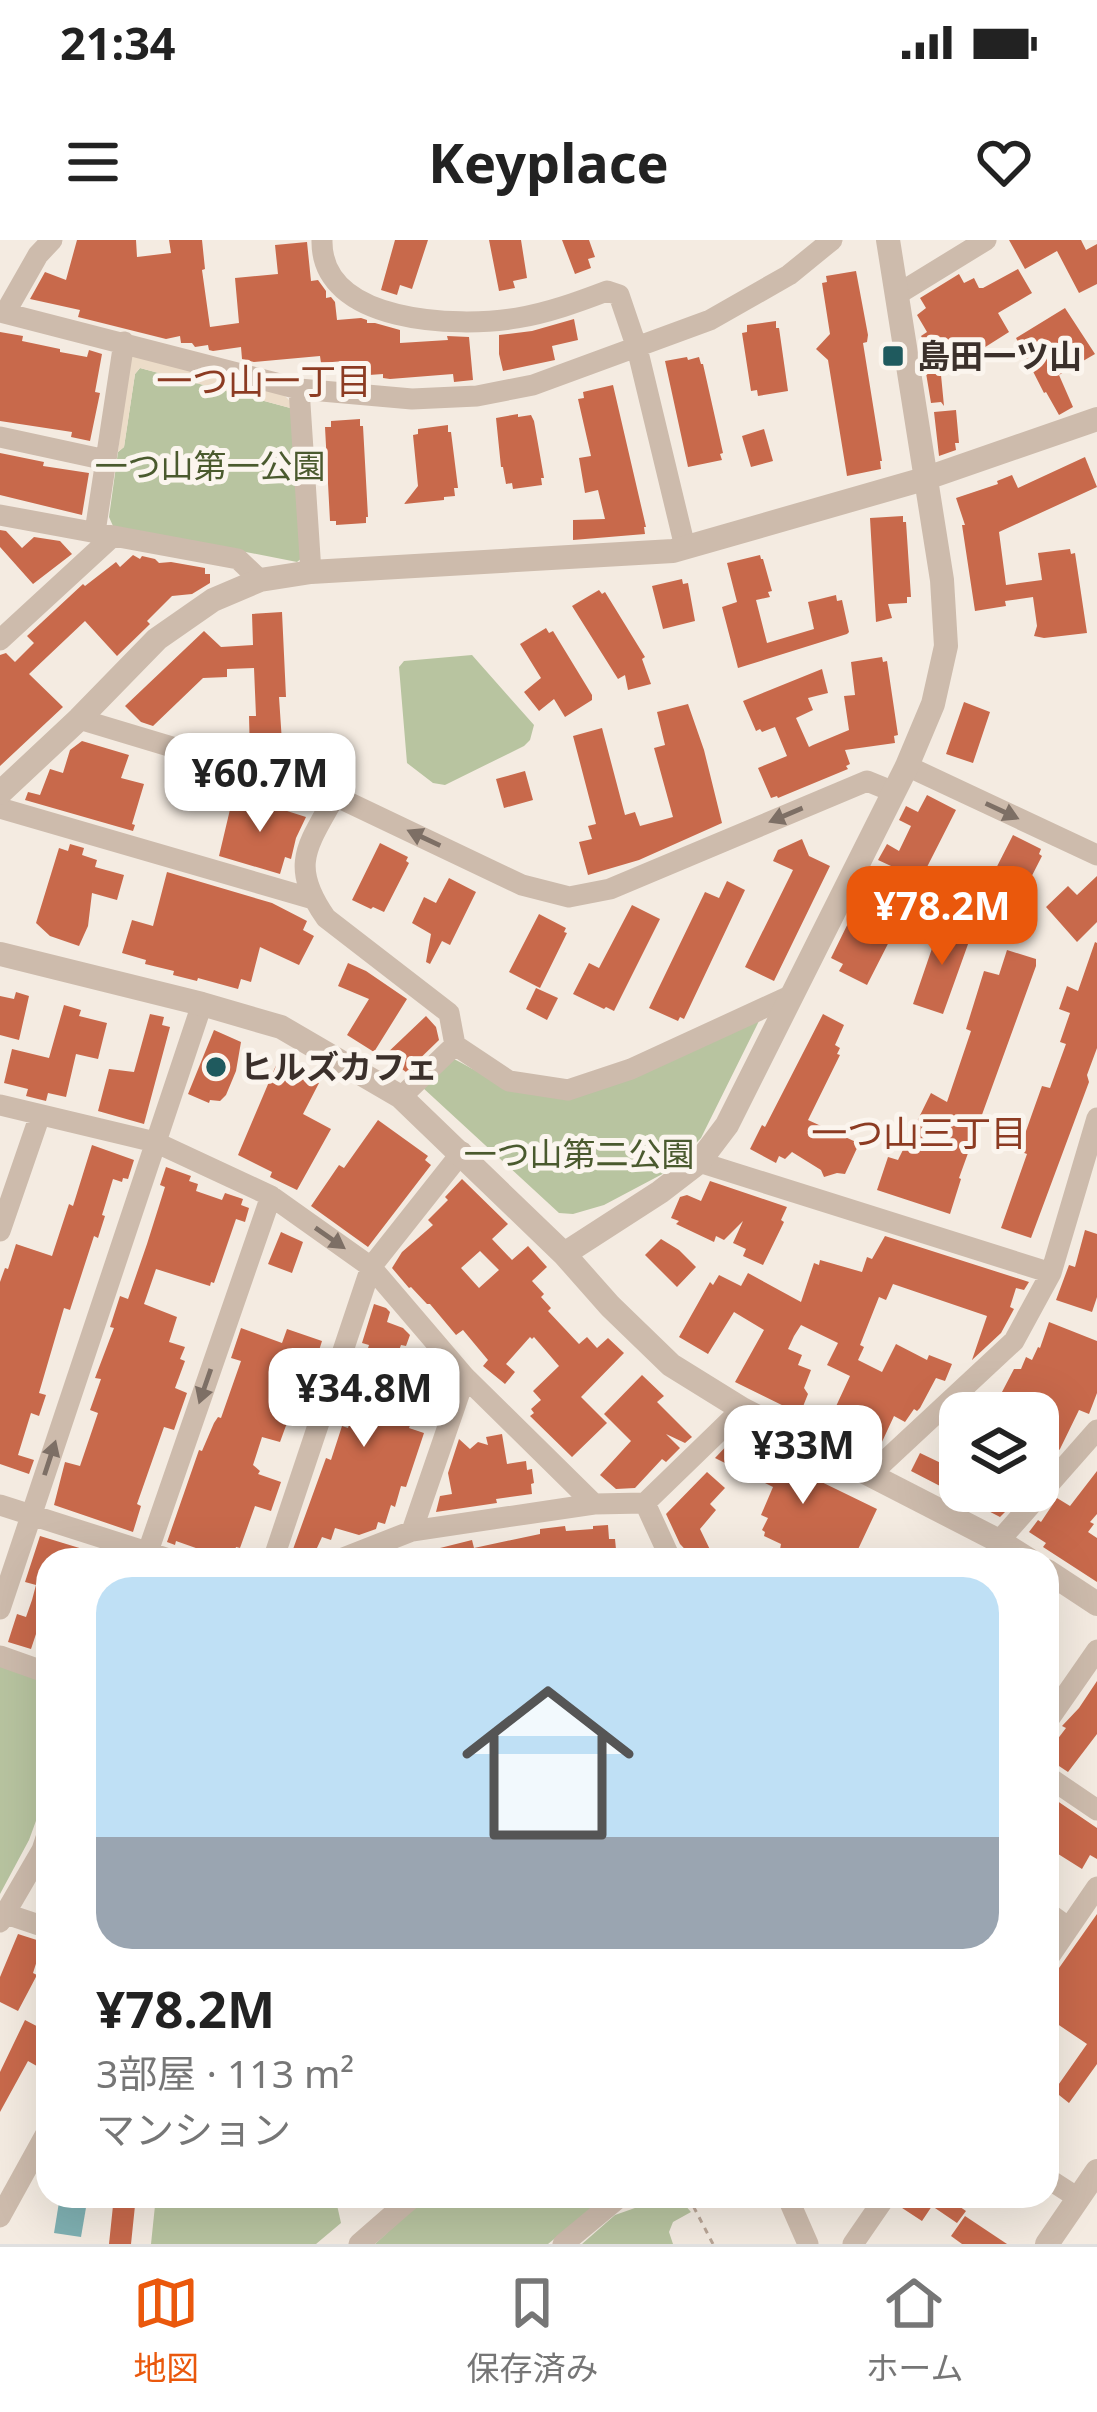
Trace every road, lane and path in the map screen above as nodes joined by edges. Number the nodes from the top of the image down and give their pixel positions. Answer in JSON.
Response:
{"nodes":[{"id":1,"x":52,"y":240,"type":"edge"},
{"id":2,"x":322,"y":240,"type":"edge"},
{"id":3,"x":832,"y":240,"type":"edge"},
{"id":4,"x":888,"y":240,"type":"edge"},
{"id":5,"x":986,"y":240,"type":"edge"},
{"id":6,"x":898,"y":294,"type":"junction"},
{"id":7,"x":3,"y":312,"type":"edge"},
{"id":8,"x":124,"y":342,"type":"junction"},
{"id":9,"x":637,"y":348,"type":"junction"},
{"id":10,"x":299,"y":389,"type":"junction"},
{"id":11,"x":1097,"y":419,"type":"edge"},
{"id":12,"x":0,"y":437,"type":"edge"},
{"id":13,"x":106,"y":460,"type":"junction"},
{"id":14,"x":924,"y":479,"type":"junction"},
{"id":15,"x":0,"y":515,"type":"edge"},
{"id":16,"x":103,"y":535,"type":"junction"},
{"id":17,"x":685,"y":548,"type":"junction"},
{"id":18,"x":311,"y":572,"type":"junction"},
{"id":19,"x":260,"y":580,"type":"junction"},
{"id":20,"x":0,"y":640,"type":"edge"},
{"id":21,"x":79,"y":719,"type":"junction"},
{"id":22,"x":907,"y":766,"type":"junction"},
{"id":23,"x":894,"y":792,"type":"junction"},
{"id":24,"x":0,"y":793,"type":"edge"},
{"id":25,"x":334,"y":796,"type":"junction"},
{"id":26,"x":0,"y":808,"type":"edge"},
{"id":27,"x":1097,"y":855,"type":"edge"},
{"id":28,"x":313,"y":899,"type":"junction"},
{"id":29,"x":0,"y":954,"type":"edge"},
{"id":30,"x":792,"y":995,"type":"junction"},
{"id":31,"x":202,"y":1004,"type":"junction"},
{"id":32,"x":455,"y":1045,"type":"junction"},
{"id":33,"x":401,"y":1097,"type":"junction"},
{"id":34,"x":0,"y":1105,"type":"edge"},
{"id":35,"x":40,"y":1115,"type":"junction"},
{"id":36,"x":1097,"y":1118,"type":"edge"},
{"id":37,"x":155,"y":1142,"type":"junction"},
{"id":38,"x":462,"y":1153,"type":"junction"},
{"id":39,"x":699,"y":1162,"type":"junction"},
{"id":40,"x":271,"y":1196,"type":"junction"},
{"id":41,"x":0,"y":1231,"type":"edge"},
{"id":42,"x":564,"y":1254,"type":"junction"},
{"id":43,"x":371,"y":1268,"type":"junction"},
{"id":44,"x":1052,"y":1274,"type":"junction"},
{"id":45,"x":465,"y":1377,"type":"junction"},
{"id":46,"x":742,"y":1409,"type":"junction"},
{"id":47,"x":1097,"y":1430,"type":"edge"},
{"id":48,"x":871,"y":1474,"type":"junction"},
{"id":49,"x":593,"y":1504,"type":"junction"},
{"id":50,"x":645,"y":1504,"type":"junction"},
{"id":51,"x":0,"y":1505,"type":"edge"},
{"id":52,"x":31,"y":1515,"type":"junction"},
{"id":53,"x":412,"y":1531,"type":"junction"},
{"id":54,"x":999,"y":1540,"type":"junction"},
{"id":55,"x":124,"y":1548,"type":"edge"},
{"id":56,"x":150,"y":1548,"type":"edge"},
{"id":57,"x":277,"y":1548,"type":"edge"},
{"id":58,"x":369,"y":1548,"type":"edge"},
{"id":59,"x":665,"y":1548,"type":"edge"},
{"id":60,"x":1011,"y":1548,"type":"edge"},
{"id":61,"x":1059,"y":1579,"type":"edge"},
{"id":62,"x":1097,"y":1604,"type":"edge"},
{"id":63,"x":0,"y":1609,"type":"edge"},
{"id":64,"x":1097,"y":1650,"type":"edge"},
{"id":65,"x":0,"y":1656,"type":"edge"},
{"id":66,"x":36,"y":1669,"type":"edge"},
{"id":67,"x":1059,"y":1705,"type":"edge"},
{"id":68,"x":1059,"y":1785,"type":"edge"},
{"id":69,"x":1097,"y":1810,"type":"edge"},
{"id":70,"x":36,"y":1860,"type":"edge"},
{"id":71,"x":1097,"y":1887,"type":"edge"},
{"id":72,"x":2,"y":1916,"type":"edge"},
{"id":73,"x":1059,"y":1920,"type":"edge"},
{"id":74,"x":36,"y":1925,"type":"edge"},
{"id":75,"x":1070,"y":1928,"type":"junction"},
{"id":76,"x":1059,"y":1943,"type":"edge"},
{"id":77,"x":36,"y":2152,"type":"edge"},
{"id":78,"x":1097,"y":2171,"type":"edge"},
{"id":79,"x":1059,"y":2186,"type":"edge"},
{"id":80,"x":1078,"y":2198,"type":"junction"},
{"id":81,"x":400,"y":2208,"type":"edge"},
{"id":82,"x":606,"y":2208,"type":"edge"},
{"id":83,"x":694,"y":2208,"type":"edge"},
{"id":84,"x":792,"y":2208,"type":"edge"},
{"id":85,"x":878,"y":2208,"type":"edge"},
{"id":86,"x":0,"y":2217,"type":"edge"},
{"id":87,"x":360,"y":2244,"type":"edge"},
{"id":88,"x":563,"y":2244,"type":"edge"},
{"id":89,"x":713,"y":2244,"type":"edge"},
{"id":90,"x":808,"y":2244,"type":"edge"},
{"id":91,"x":853,"y":2244,"type":"edge"},
{"id":92,"x":1047,"y":2244,"type":"edge"}],
"edges":[{"from":1,"to":7,"type":"street"},
{"from":2,"to":9,"type":"street"},
{"from":3,"to":9,"type":"street"},
{"from":4,"to":6,"type":"street"},
{"from":5,"to":6,"type":"street"},
{"from":6,"to":14,"type":"street"},
{"from":7,"to":8,"type":"street"},
{"from":8,"to":10,"type":"street"},
{"from":8,"to":13,"type":"street"},
{"from":9,"to":10,"type":"street"},
{"from":9,"to":17,"type":"street"},
{"from":10,"to":18,"type":"street"},
{"from":11,"to":14,"type":"street"},
{"from":12,"to":13,"type":"street"},
{"from":13,"to":16,"type":"street"},
{"from":14,"to":17,"type":"street"},
{"from":14,"to":22,"type":"street"},
{"from":15,"to":16,"type":"street"},
{"from":16,"to":19,"type":"street"},
{"from":16,"to":20,"type":"street"},
{"from":17,"to":18,"type":"street"},
{"from":18,"to":19,"type":"street"},
{"from":19,"to":21,"type":"street"},
{"from":21,"to":24,"type":"street"},
{"from":21,"to":25,"type":"street"},
{"from":22,"to":23,"type":"street"},
{"from":22,"to":27,"type":"street","one_way":true},
{"from":23,"to":25,"type":"street","one_way":true},
{"from":23,"to":30,"type":"street"},
{"from":25,"to":28,"type":"street"},
{"from":26,"to":28,"type":"street"},
{"from":28,"to":32,"type":"street"},
{"from":29,"to":31,"type":"street"},
{"from":30,"to":32,"type":"street"},
{"from":30,"to":39,"type":"street"},
{"from":31,"to":33,"type":"street"},
{"from":31,"to":37,"type":"street"},
{"from":32,"to":33,"type":"street"},
{"from":33,"to":38,"type":"street"},
{"from":34,"to":35,"type":"street"},
{"from":35,"to":37,"type":"street"},
{"from":35,"to":41,"type":"street"},
{"from":36,"to":44,"type":"street"},
{"from":37,"to":40,"type":"street"},
{"from":52,"to":37,"type":"street","one_way":true},
{"from":38,"to":42,"type":"street"},
{"from":38,"to":43,"type":"street"},
{"from":39,"to":42,"type":"street"},
{"from":39,"to":44,"type":"street"},
{"from":40,"to":43,"type":"street","one_way":true},
{"from":40,"to":56,"type":"street","one_way":true},
{"from":42,"to":46,"type":"street"},
{"from":43,"to":45,"type":"street"},
{"from":43,"to":57,"type":"street"},
{"from":44,"to":48,"type":"street"},
{"from":45,"to":49,"type":"street"},
{"from":45,"to":53,"type":"street"},
{"from":46,"to":48,"type":"street"},
{"from":46,"to":50,"type":"street"},
{"from":47,"to":54,"type":"street"},
{"from":48,"to":54,"type":"street"},
{"from":49,"to":50,"type":"street"},
{"from":49,"to":53,"type":"street"},
{"from":50,"to":59,"type":"street"},
{"from":51,"to":52,"type":"street"},
{"from":52,"to":55,"type":"street"},
{"from":52,"to":63,"type":"street"},
{"from":53,"to":58,"type":"street"},
{"from":54,"to":60,"type":"street"},
{"from":61,"to":62,"type":"street"},
{"from":64,"to":67,"type":"street"},
{"from":65,"to":66,"type":"street"},
{"from":68,"to":69,"type":"street"},
{"from":70,"to":72,"type":"street"},
{"from":71,"to":75,"type":"street"},
{"from":72,"to":74,"type":"street"},
{"from":73,"to":75,"type":"street"},
{"from":75,"to":76,"type":"street"},
{"from":77,"to":86,"type":"street"},
{"from":78,"to":80,"type":"street"},
{"from":79,"to":80,"type":"street"},
{"from":80,"to":92,"type":"street"},
{"from":81,"to":87,"type":"street"},
{"from":82,"to":88,"type":"street"},
{"from":83,"to":89,"type":"path"},
{"from":84,"to":90,"type":"street"},
{"from":85,"to":91,"type":"street"}]}
